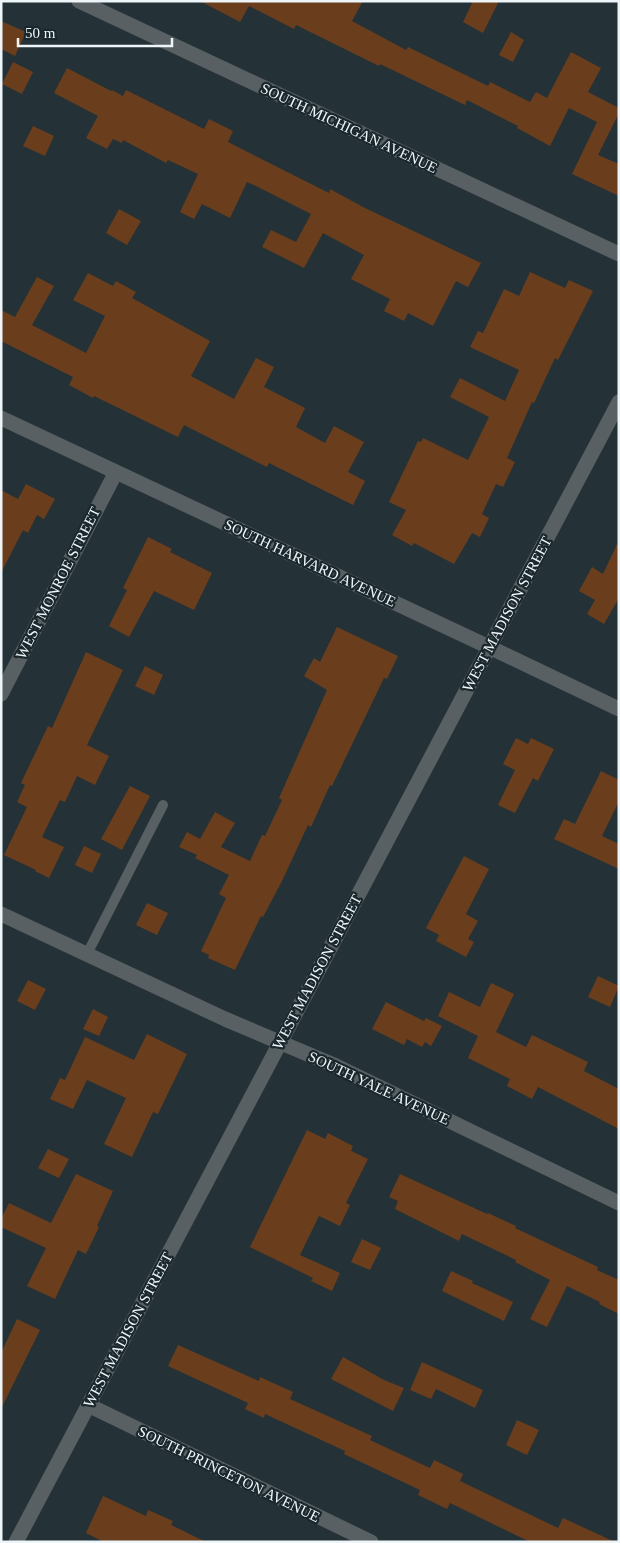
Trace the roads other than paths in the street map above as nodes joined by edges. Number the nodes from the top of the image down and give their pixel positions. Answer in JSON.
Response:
{"nodes":[{"id":1,"x":79,"y":1,"type":"edge"},
{"id":2,"x":619,"y":254,"type":"edge"},
{"id":3,"x":619,"y":402,"type":"edge"},
{"id":4,"x":1,"y":418,"type":"edge"},
{"id":5,"x":116,"y":472,"type":"junction"},
{"id":6,"x":489,"y":646,"type":"junction"},
{"id":7,"x":1,"y":694,"type":"edge"},
{"id":8,"x":619,"y":709,"type":"edge"},
{"id":9,"x":163,"y":805,"type":"dead end"},
{"id":10,"x":1,"y":914,"type":"edge"},
{"id":11,"x":87,"y":954,"type":"junction"},
{"id":12,"x":280,"y":1043,"type":"junction"},
{"id":13,"x":619,"y":1203,"type":"edge"},
{"id":14,"x":88,"y":1405,"type":"junction"},
{"id":15,"x":16,"y":1542,"type":"edge"},
{"id":16,"x":370,"y":1542,"type":"edge"}],
"edges":[{"from":1,"to":2,"type":"street","name":"SOUTH MICHIGAN AVENUE"},
{"from":3,"to":6,"type":"street","name":"WEST MADISON STREET"},
{"from":4,"to":5,"type":"street","name":"SOUTH HARVARD AVENUE"},
{"from":5,"to":6,"type":"street","name":"SOUTH HARVARD AVENUE"},
{"from":5,"to":7,"type":"street","name":"WEST MONROE STREET"},
{"from":6,"to":8,"type":"street","name":"SOUTH HARVARD AVENUE"},
{"from":6,"to":12,"type":"street","name":"WEST MADISON STREET"},
{"from":9,"to":11,"type":"lane"},
{"from":10,"to":11,"type":"street","name":"SOUTH YALE AVENUE"},
{"from":11,"to":12,"type":"street","name":"SOUTH YALE AVENUE"},
{"from":12,"to":13,"type":"street","name":"SOUTH YALE AVENUE"},
{"from":12,"to":14,"type":"street","name":"WEST MADISON STREET"},
{"from":14,"to":15,"type":"street","name":"WEST MADISON STREET"},
{"from":14,"to":16,"type":"street","name":"SOUTH PRINCETON AVENUE"}]}
